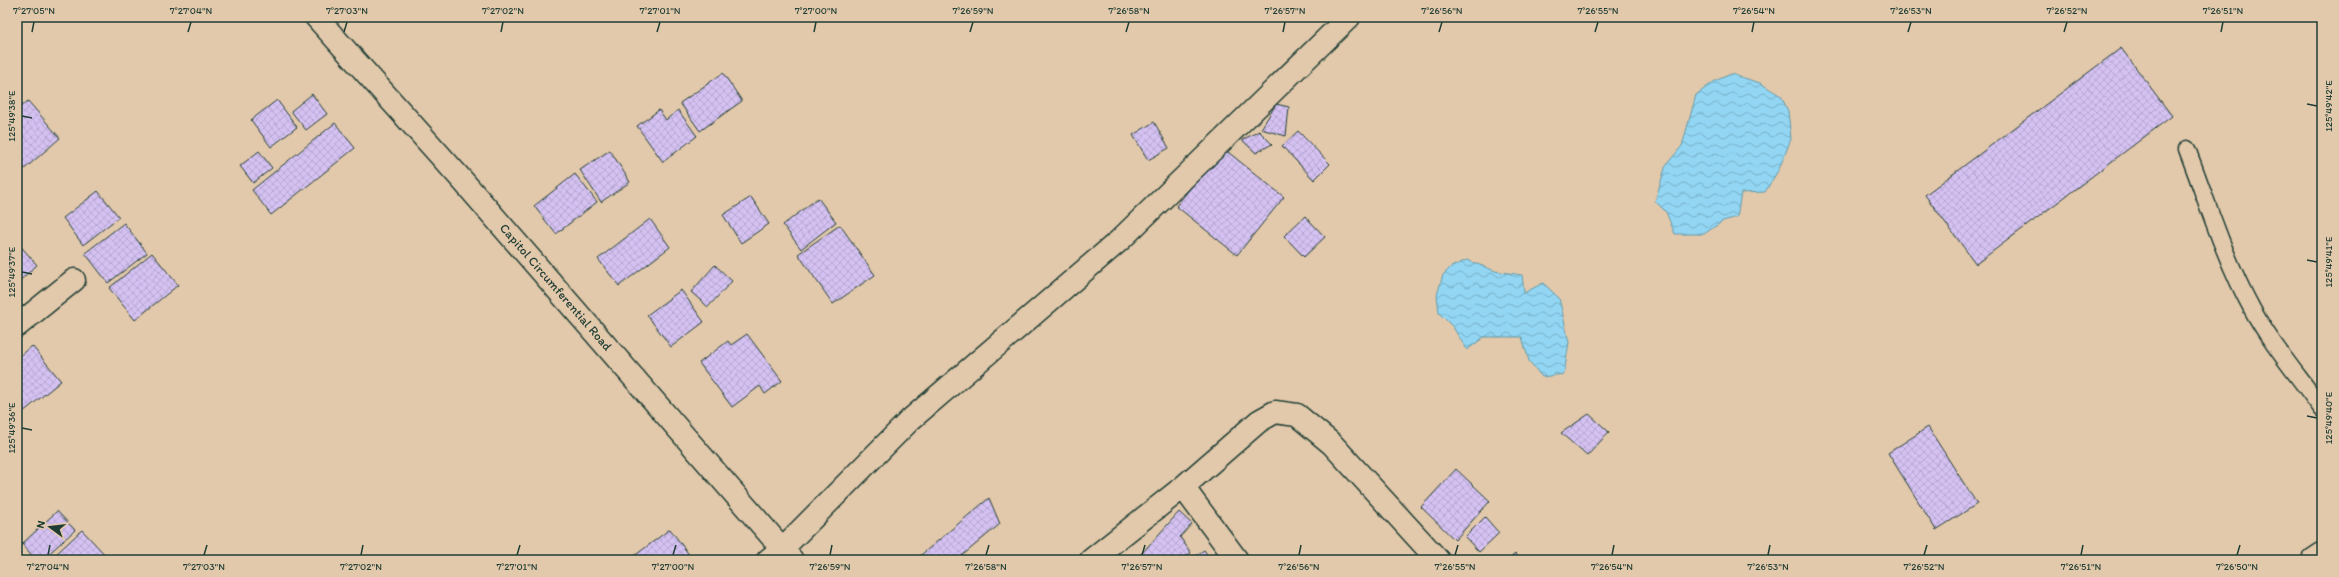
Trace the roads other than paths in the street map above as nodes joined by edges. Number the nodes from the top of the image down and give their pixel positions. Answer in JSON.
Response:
{"nodes":[{"id":1,"x":316,"y":17,"type":"edge"},
{"id":2,"x":1349,"y":17,"type":"edge"},
{"id":3,"x":2187,"y":148,"type":"dead end"},
{"id":4,"x":74,"y":280,"type":"dead end"},
{"id":5,"x":17,"y":326,"type":"edge"},
{"id":6,"x":2322,"y":409,"type":"edge"},
{"id":7,"x":1183,"y":487,"type":"junction"},
{"id":8,"x":2322,"y":554,"type":"edge"},
{"id":9,"x":781,"y":556,"type":"edge"},
{"id":10,"x":1091,"y":560,"type":"edge"},
{"id":11,"x":1237,"y":560,"type":"edge"},
{"id":12,"x":1438,"y":560,"type":"edge"},
{"id":13,"x":2313,"y":560,"type":"edge"}],
"edges":[{"from":1,"to":9,"type":"street","name":"Capitol Circumferential Road"},
{"from":2,"to":9,"type":"street"},
{"from":3,"to":6,"type":"lane"},
{"from":4,"to":5,"type":"street"},
{"from":7,"to":10,"type":"street"},
{"from":7,"to":11,"type":"street"},
{"from":7,"to":12,"type":"street"},
{"from":8,"to":13,"type":"street"}]}
